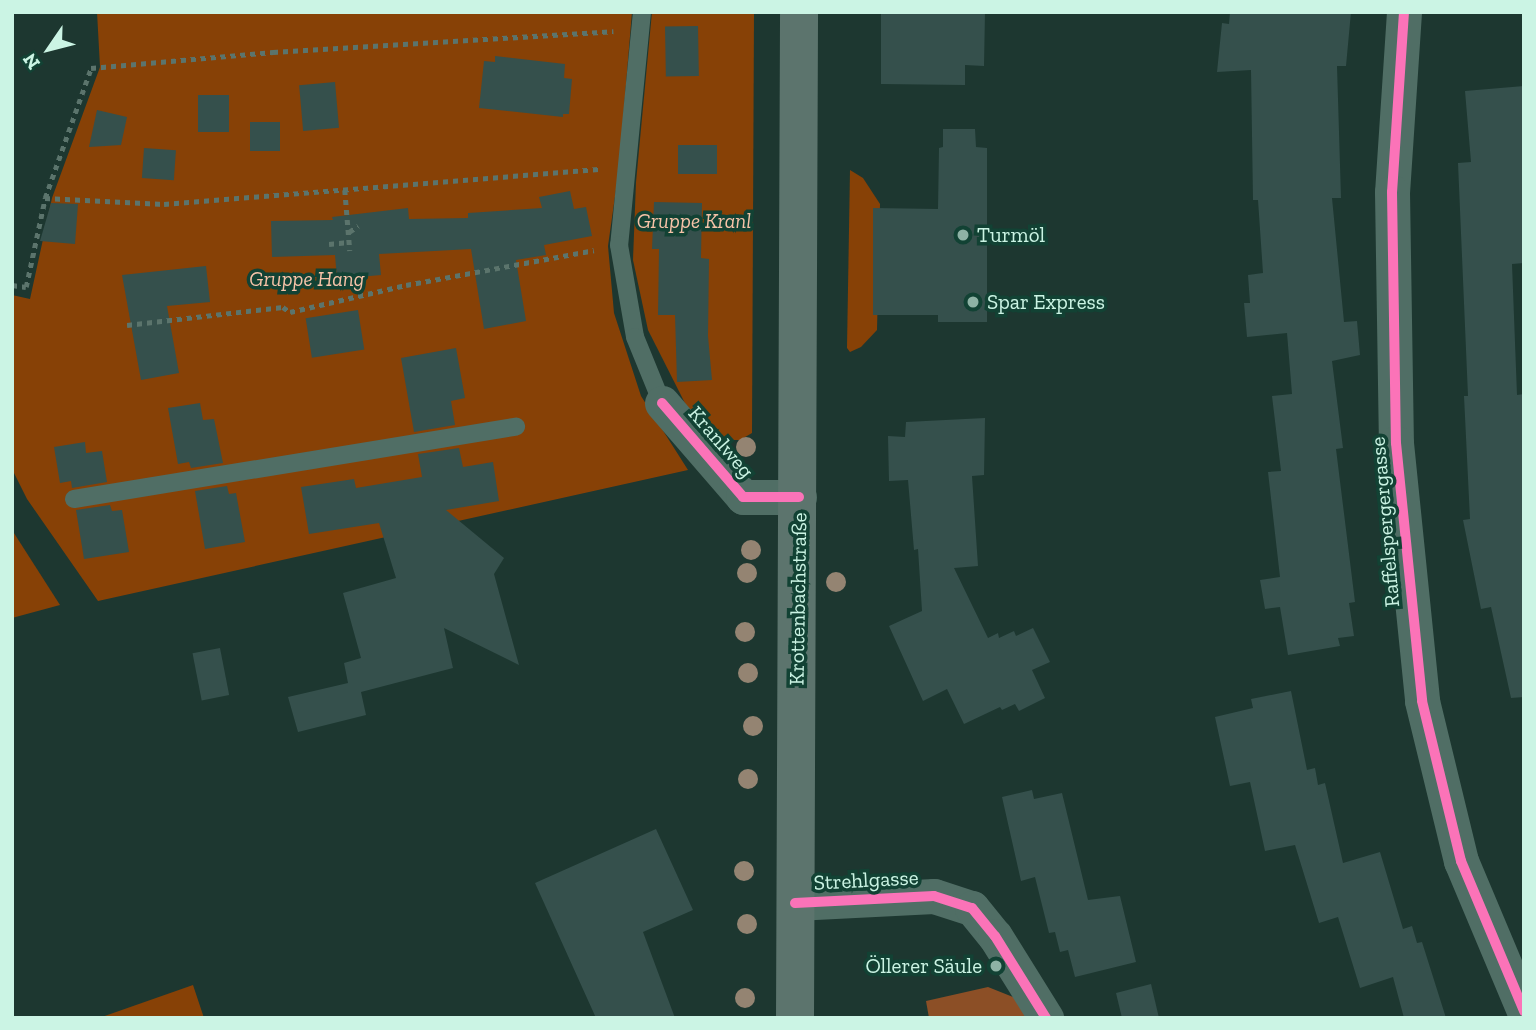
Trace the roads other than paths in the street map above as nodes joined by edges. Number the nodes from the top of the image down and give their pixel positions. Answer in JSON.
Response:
{"nodes":[{"id":1,"x":799,"y":12,"type":"edge"},
{"id":2,"x":1404,"y":12,"type":"edge"},
{"id":3,"x":642,"y":20,"type":"edge"},
{"id":4,"x":662,"y":403,"type":"joint"},
{"id":5,"x":516,"y":427,"type":"dead end"},
{"id":6,"x":799,"y":497,"type":"junction"},
{"id":7,"x":74,"y":499,"type":"dead end"},
{"id":8,"x":795,"y":903,"type":"junction"},
{"id":9,"x":1524,"y":1011,"type":"edge"},
{"id":10,"x":795,"y":1018,"type":"edge"},
{"id":11,"x":1046,"y":1018,"type":"edge"}],
"edges":[{"from":1,"to":6,"type":"main road","name":"Krottenbachstraße"},
{"from":2,"to":9,"type":"street","name":"Raffelspergergasse"},
{"from":3,"to":4,"type":"lane","name":"Kranlweg"},
{"from":4,"to":6,"type":"street","name":"Kranlweg"},
{"from":5,"to":7,"type":"lane"},
{"from":6,"to":8,"type":"main road","name":"Krottenbachstraße"},
{"from":8,"to":10,"type":"main road","name":"Krottenbachstraße"},
{"from":8,"to":11,"type":"street","name":"Strehlgasse"}]}
